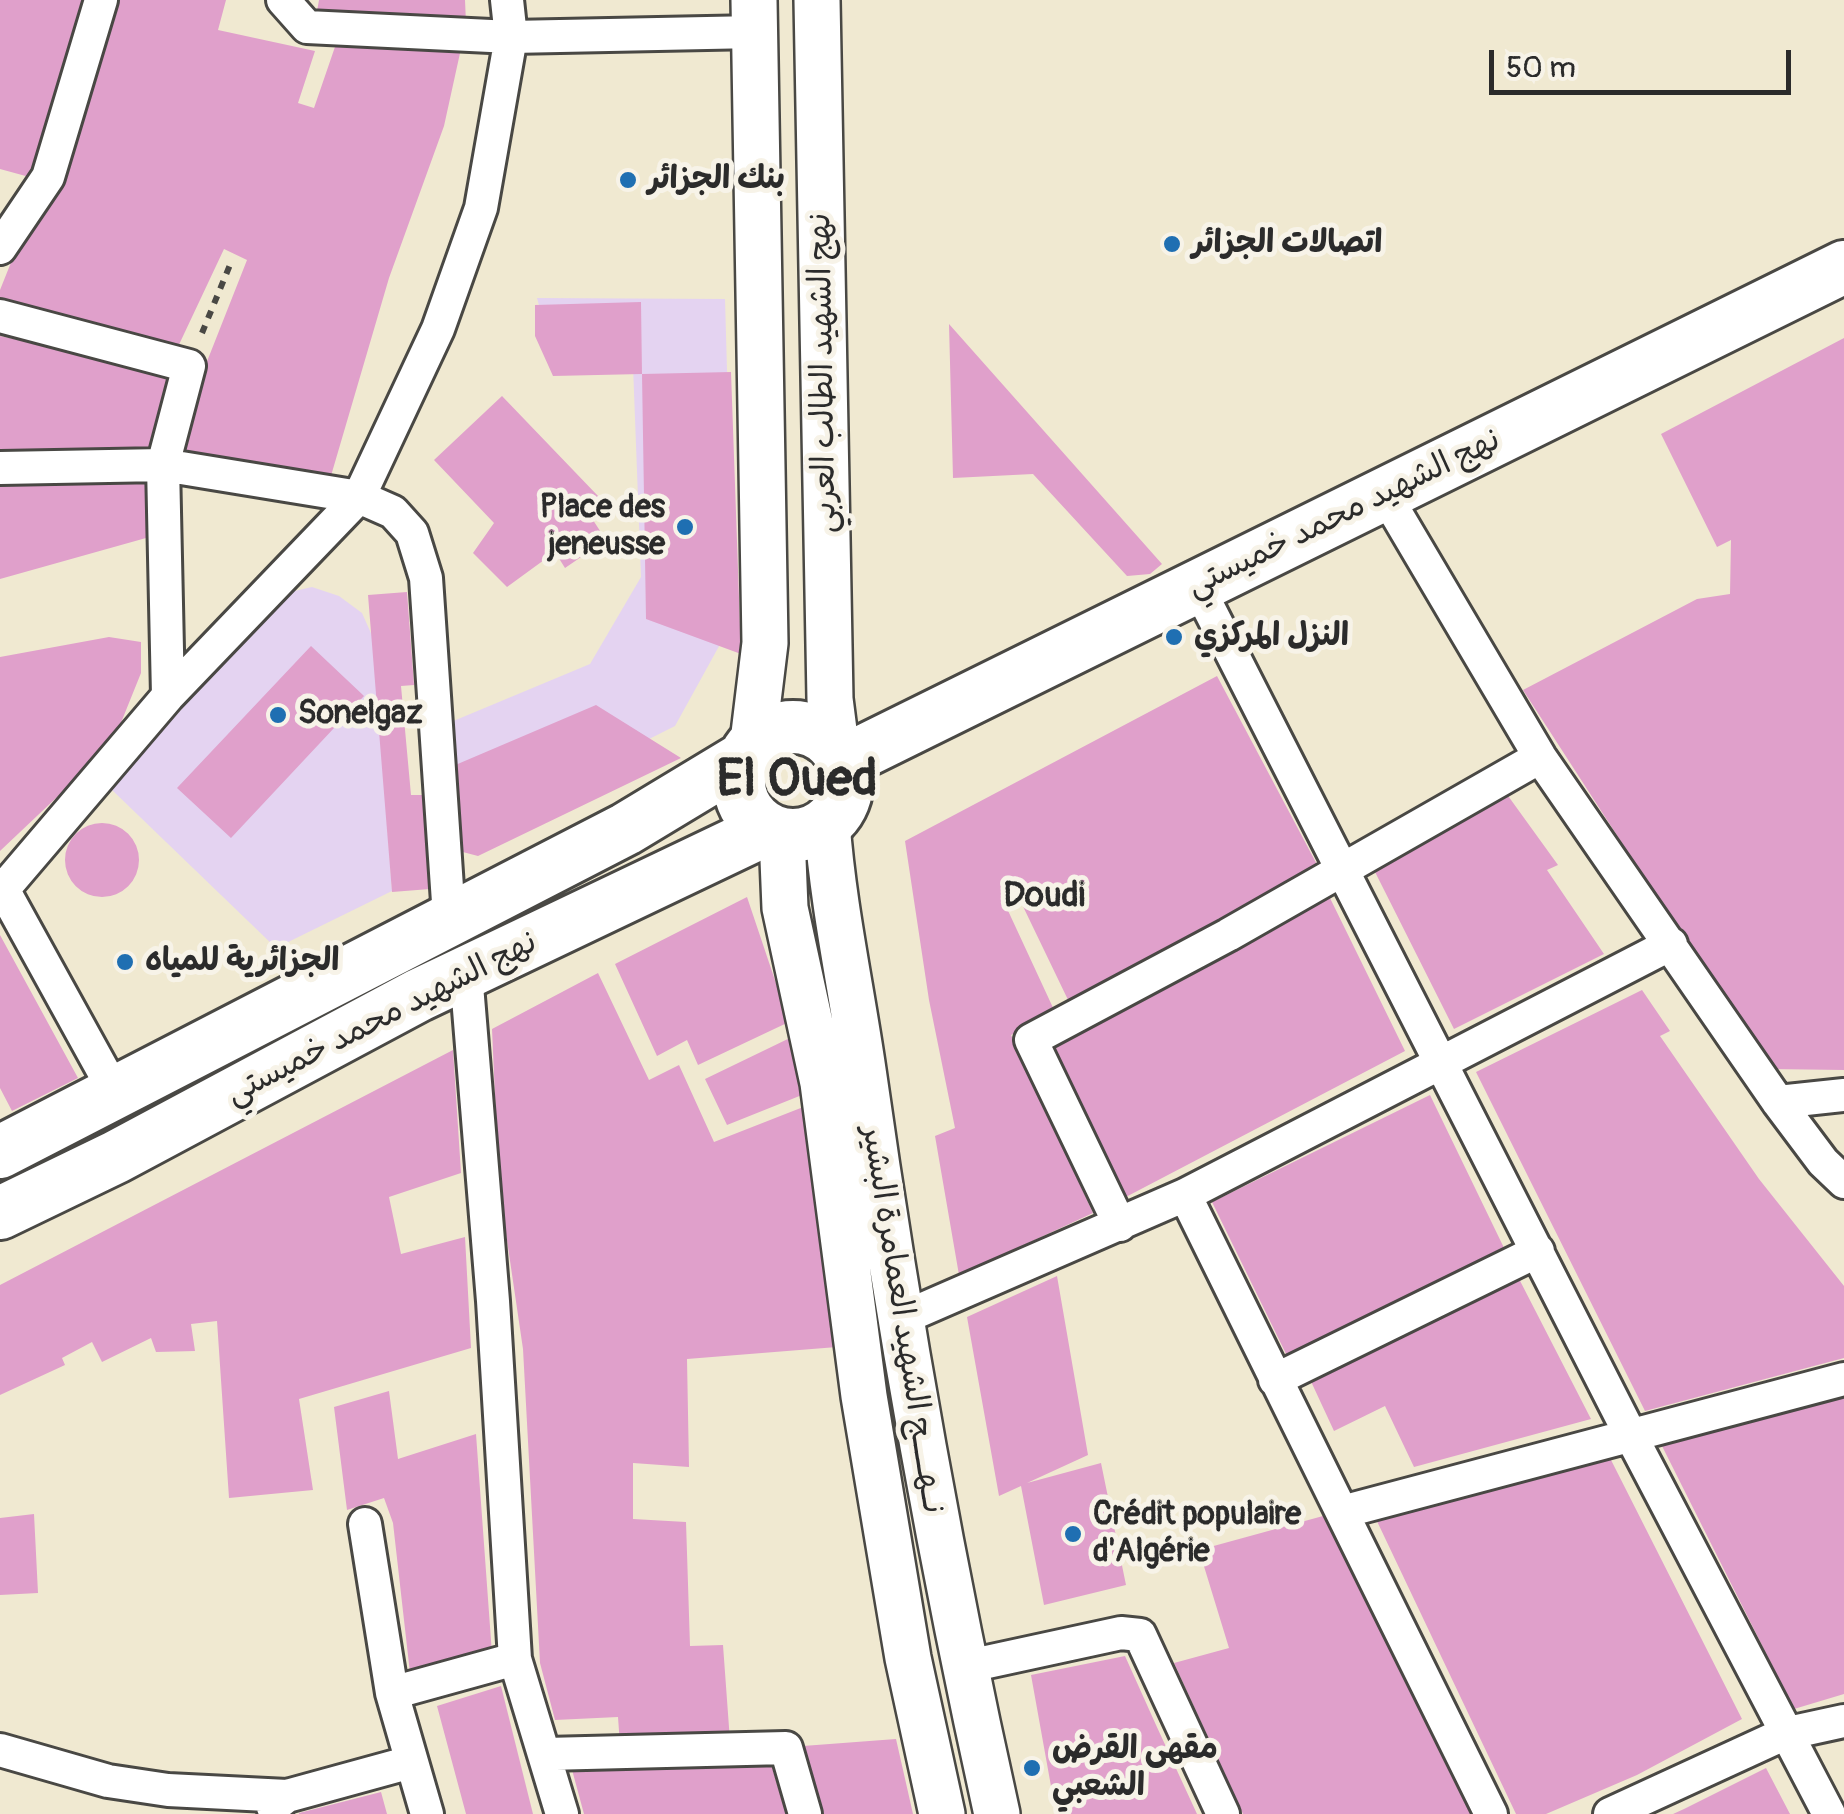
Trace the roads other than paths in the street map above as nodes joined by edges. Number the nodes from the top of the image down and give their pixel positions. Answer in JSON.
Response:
{"nodes":[{"id":1,"x":101,"y":0,"type":"edge"},
{"id":2,"x":282,"y":0,"type":"edge"},
{"id":3,"x":507,"y":0,"type":"edge"},
{"id":4,"x":817,"y":0,"type":"edge"},
{"id":5,"x":755,"y":16,"type":"edge"},
{"id":6,"x":511,"y":37,"type":"junction"},
{"id":7,"x":0,"y":248,"type":"edge"},
{"id":8,"x":1844,"y":268,"type":"edge"},
{"id":9,"x":0,"y":316,"type":"edge"},
{"id":10,"x":163,"y":465,"type":"junction"},
{"id":11,"x":0,"y":468,"type":"edge"},
{"id":12,"x":1384,"y":494,"type":"junction"},
{"id":13,"x":359,"y":497,"type":"junction"},
{"id":14,"x":1198,"y":586,"type":"junction"},
{"id":15,"x":168,"y":696,"type":"junction"},
{"id":16,"x":748,"y":751,"type":"junction"},
{"id":17,"x":840,"y":754,"type":"junction"},
{"id":18,"x":1540,"y":756,"type":"junction"},
{"id":19,"x":792,"y":829,"type":"junction"},
{"id":20,"x":1344,"y":868,"type":"junction"},
{"id":21,"x":2,"y":892,"type":"edge"},
{"id":22,"x":448,"y":917,"type":"junction"},
{"id":23,"x":1670,"y":944,"type":"junction"},
{"id":24,"x":466,"y":972,"type":"junction"},
{"id":25,"x":1441,"y":1061,"type":"junction"},
{"id":26,"x":116,"y":1094,"type":"junction"},
{"id":27,"x":1844,"y":1095,"type":"edge"},
{"id":28,"x":1778,"y":1102,"type":"junction"},
{"id":29,"x":0,"y":1152,"type":"edge"},
{"id":30,"x":1844,"y":1182,"type":"edge"},
{"id":31,"x":1185,"y":1195,"type":"junction"},
{"id":32,"x":0,"y":1213,"type":"edge"},
{"id":33,"x":1120,"y":1225,"type":"junction"},
{"id":34,"x":1538,"y":1251,"type":"junction"},
{"id":35,"x":898,"y":1320,"type":"junction"},
{"id":36,"x":1844,"y":1379,"type":"edge"},
{"id":37,"x":1275,"y":1380,"type":"junction"},
{"id":38,"x":1630,"y":1434,"type":"junction"},
{"id":39,"x":1342,"y":1512,"type":"junction"},
{"id":40,"x":365,"y":1524,"type":"dead end"},
{"id":41,"x":514,"y":1659,"type":"junction"},
{"id":42,"x":964,"y":1667,"type":"junction"},
{"id":43,"x":392,"y":1693,"type":"junction"},
{"id":44,"x":1844,"y":1721,"type":"edge"},
{"id":45,"x":1784,"y":1734,"type":"junction"},
{"id":46,"x":0,"y":1750,"type":"edge"},
{"id":47,"x":546,"y":1754,"type":"junction"},
{"id":48,"x":411,"y":1762,"type":"junction"},
{"id":49,"x":277,"y":1805,"type":"edge"},
{"id":50,"x":427,"y":1814,"type":"edge"},
{"id":51,"x":562,"y":1814,"type":"edge"},
{"id":52,"x":805,"y":1814,"type":"edge"},
{"id":53,"x":942,"y":1814,"type":"edge"},
{"id":54,"x":997,"y":1814,"type":"edge"},
{"id":55,"x":1222,"y":1814,"type":"edge"},
{"id":56,"x":1491,"y":1814,"type":"edge"},
{"id":57,"x":1610,"y":1814,"type":"edge"},
{"id":58,"x":1829,"y":1814,"type":"edge"}],
"edges":[{"from":1,"to":7,"type":"street"},
{"from":2,"to":6,"type":"street"},
{"from":3,"to":6,"type":"street"},
{"from":4,"to":17,"type":"main road","name":"نهج الشهيد الطالب العربي"},
{"from":5,"to":6,"type":"street"},
{"from":5,"to":16,"type":"main road","name":"نهج الشهيد الطالب العربي"},
{"from":6,"to":13,"type":"street"},
{"from":8,"to":12,"type":"main road","name":"نهج الشهيد محمد خميستي"},
{"from":9,"to":10,"type":"street"},
{"from":10,"to":11,"type":"street"},
{"from":10,"to":13,"type":"street"},
{"from":10,"to":15,"type":"street"},
{"from":12,"to":14,"type":"main road","name":"نهج الشهيد محمد خميستي"},
{"from":12,"to":18,"type":"street"},
{"from":13,"to":15,"type":"street"},
{"from":13,"to":22,"type":"street"},
{"from":14,"to":17,"type":"main road","name":"نهج الشهيد محمد خميستي"},
{"from":14,"to":20,"type":"street"},
{"from":15,"to":21,"type":"street"},
{"from":16,"to":17,"type":"main road"},
{"from":16,"to":19,"type":"main road"},
{"from":16,"to":22,"type":"main road","name":"نهج الشهيد محمد خميستي"},
{"from":17,"to":19,"type":"main road"},
{"from":18,"to":20,"type":"street"},
{"from":18,"to":23,"type":"street"},
{"from":19,"to":24,"type":"main road","name":"نهج الشهيد محمد خميستي"},
{"from":19,"to":35,"type":"main road","name":"نــهـــــج الشهيد العمامرة البشير"},
{"from":19,"to":53,"type":"main road","name":"نــهـــــج الشهيد العمامرة البشير"},
{"from":20,"to":25,"type":"street"},
{"from":20,"to":33,"type":"street"},
{"from":21,"to":26,"type":"street"},
{"from":22,"to":26,"type":"main road","name":"نهج الشهيد محمد خميستي"},
{"from":23,"to":25,"type":"street"},
{"from":23,"to":28,"type":"street"},
{"from":24,"to":32,"type":"main road","name":"نهج الشهيد محمد خميستي"},
{"from":24,"to":41,"type":"street"},
{"from":25,"to":31,"type":"street"},
{"from":25,"to":34,"type":"street"},
{"from":26,"to":29,"type":"main road","name":"نهج الشهيد محمد خميستي"},
{"from":27,"to":28,"type":"street"},
{"from":28,"to":30,"type":"street"},
{"from":31,"to":33,"type":"street"},
{"from":31,"to":37,"type":"street"},
{"from":33,"to":35,"type":"street"},
{"from":34,"to":37,"type":"street"},
{"from":34,"to":38,"type":"street"},
{"from":35,"to":42,"type":"main road","name":"نــهـــــج الشهيد العمامرة البشير"},
{"from":36,"to":38,"type":"street"},
{"from":37,"to":39,"type":"street"},
{"from":38,"to":39,"type":"street"},
{"from":38,"to":45,"type":"street"},
{"from":39,"to":56,"type":"street"},
{"from":40,"to":43,"type":"street"},
{"from":41,"to":43,"type":"street"},
{"from":41,"to":47,"type":"street"},
{"from":42,"to":54,"type":"main road","name":"نــهـــــج الشهيد العمامرة البشير"},
{"from":42,"to":55,"type":"street"},
{"from":43,"to":48,"type":"street"},
{"from":44,"to":45,"type":"street"},
{"from":45,"to":57,"type":"street"},
{"from":45,"to":58,"type":"street"},
{"from":46,"to":49,"type":"street"},
{"from":47,"to":51,"type":"street"},
{"from":47,"to":52,"type":"street"},
{"from":48,"to":49,"type":"street"},
{"from":48,"to":50,"type":"street"}]}
